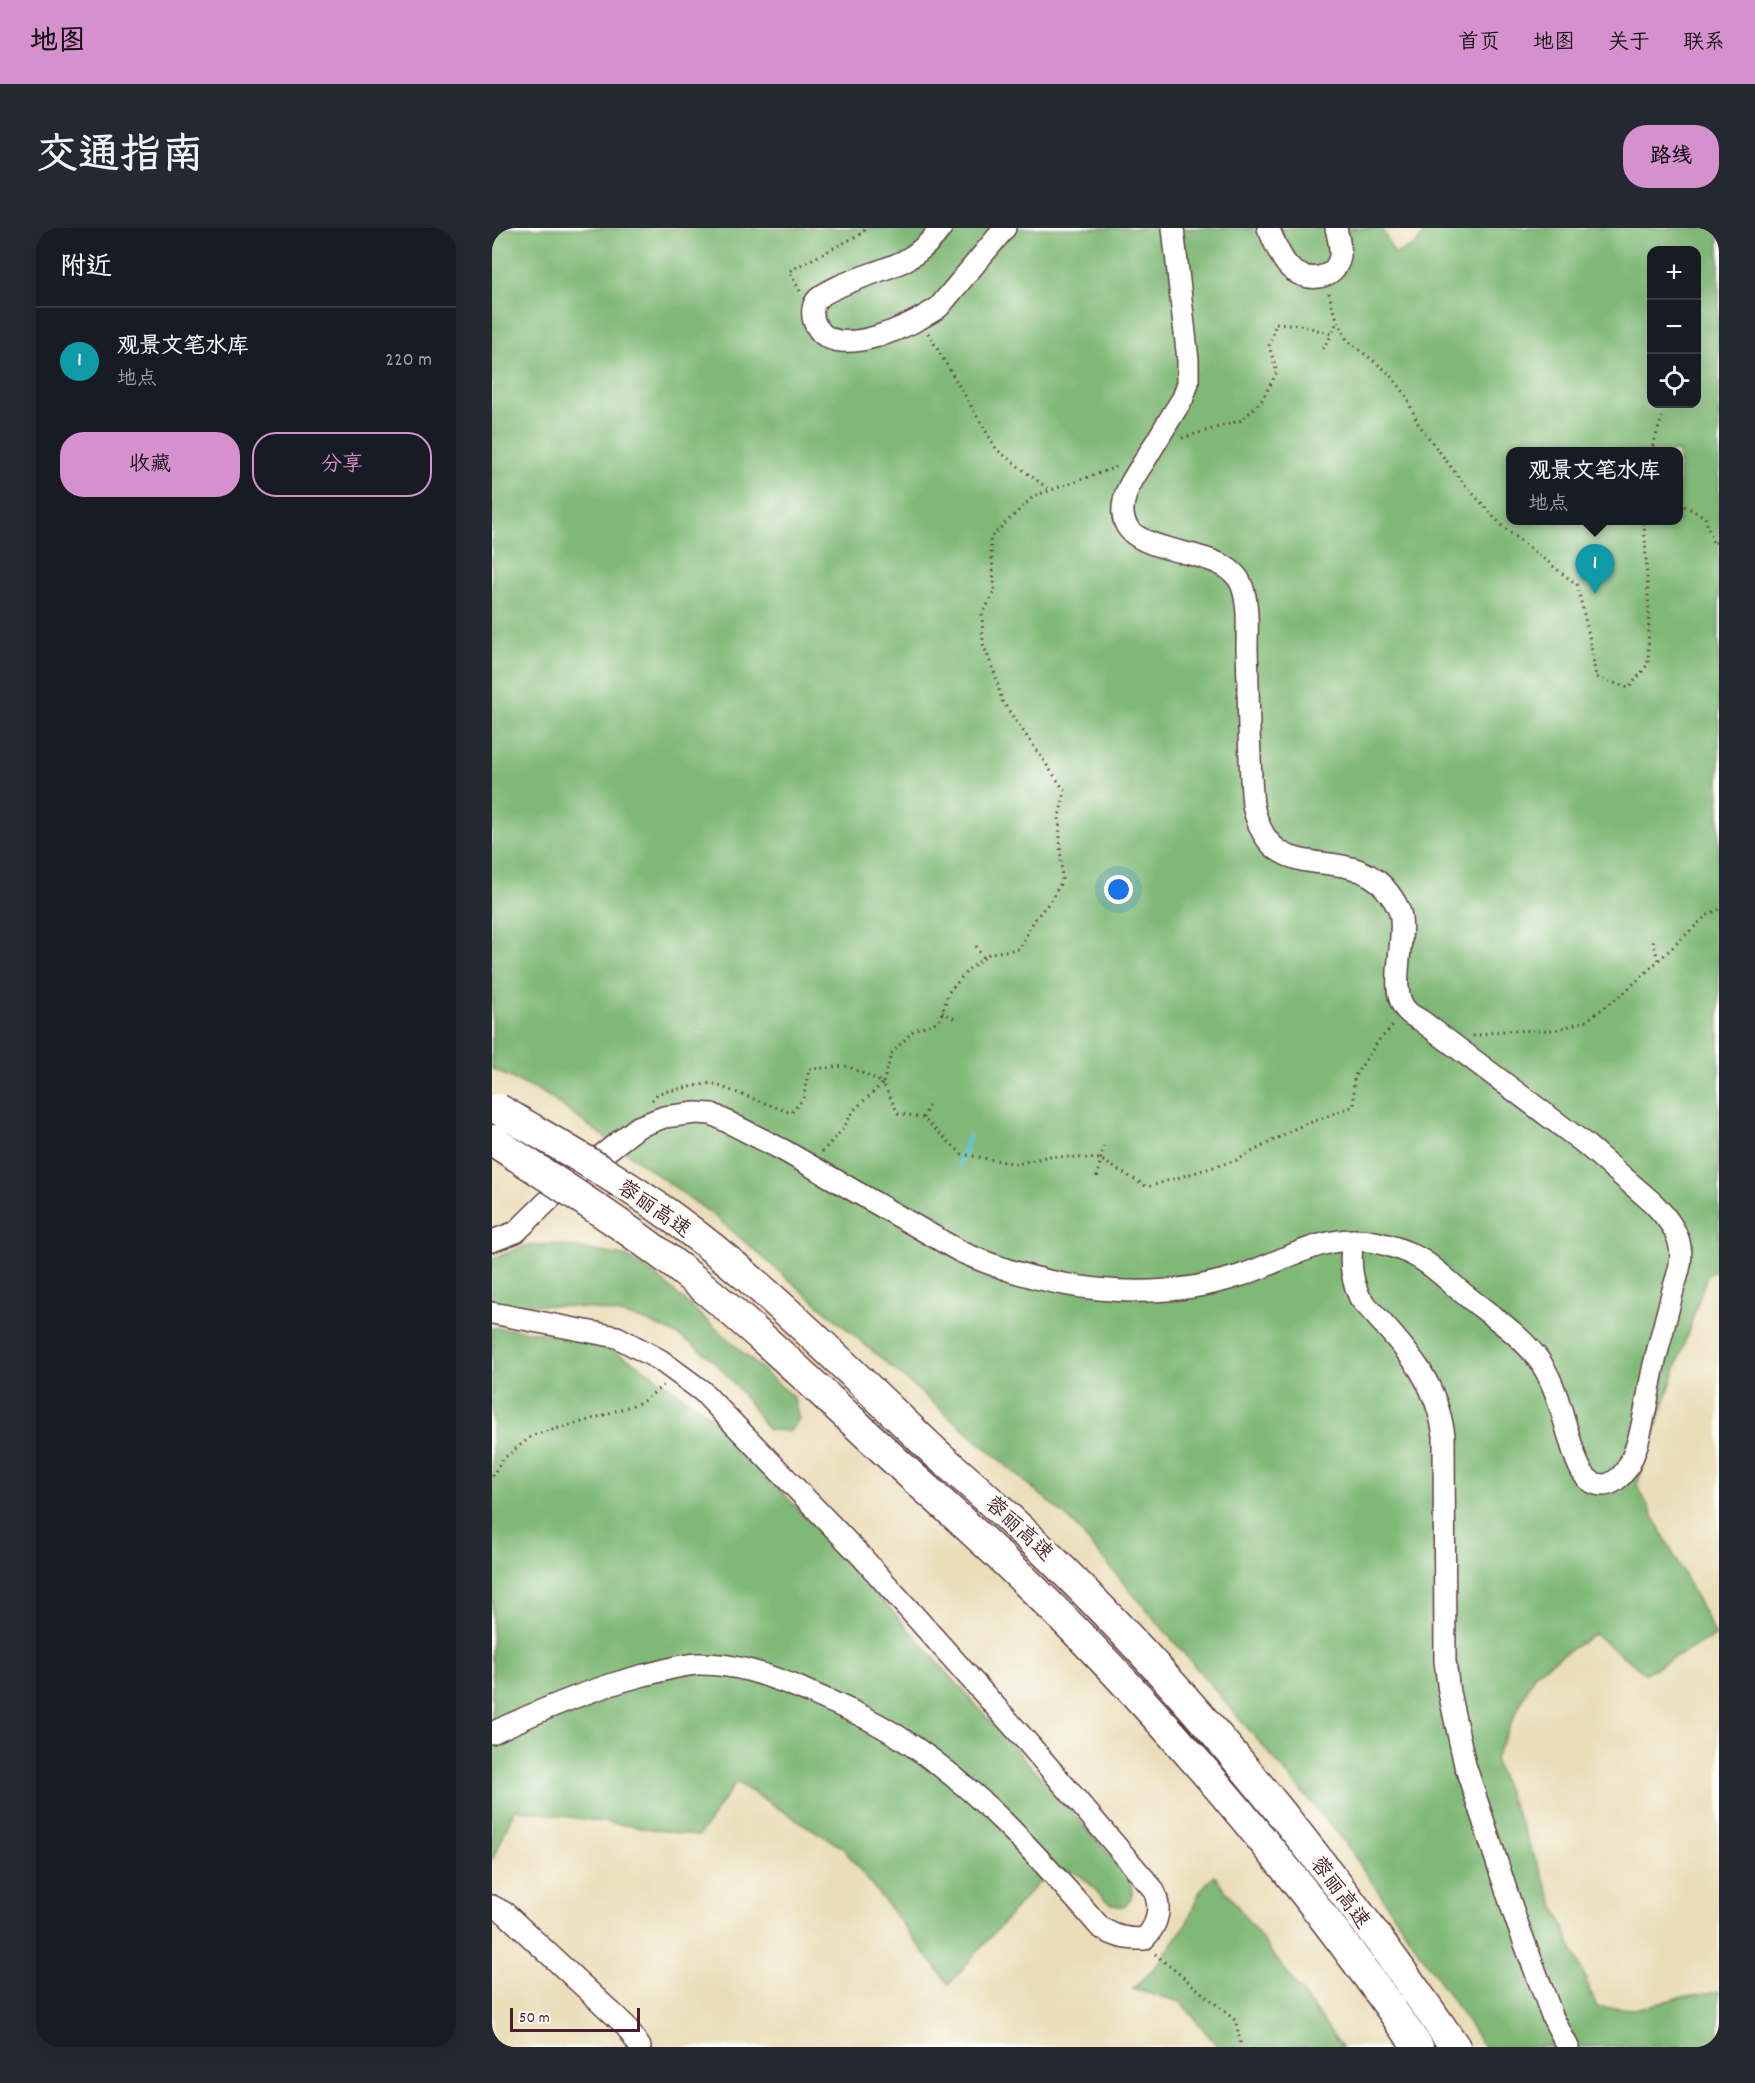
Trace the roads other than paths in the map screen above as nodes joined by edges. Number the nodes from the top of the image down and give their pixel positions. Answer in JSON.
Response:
{"nodes":[{"id":1,"x":941,"y":228,"type":"edge"},
{"id":2,"x":1005,"y":228,"type":"edge"},
{"id":3,"x":1173,"y":228,"type":"edge"},
{"id":4,"x":1268,"y":228,"type":"edge"},
{"id":5,"x":1336,"y":228,"type":"edge"},
{"id":6,"x":495,"y":1107,"type":"edge"},
{"id":7,"x":492,"y":1140,"type":"edge"},
{"id":8,"x":492,"y":1240,"type":"edge"},
{"id":9,"x":1353,"y":1240,"type":"junction"},
{"id":10,"x":492,"y":1313,"type":"edge"},
{"id":11,"x":492,"y":1733,"type":"edge"},
{"id":12,"x":492,"y":1906,"type":"edge"},
{"id":13,"x":640,"y":2047,"type":"edge"},
{"id":14,"x":1418,"y":2047,"type":"edge"},
{"id":15,"x":1455,"y":2047,"type":"edge"},
{"id":16,"x":1568,"y":2047,"type":"edge"}],
"edges":[{"from":1,"to":2,"type":"street"},
{"from":3,"to":9,"type":"street"},
{"from":4,"to":5,"type":"street"},
{"from":6,"to":15,"type":"highway","name":"蓉丽高速","bridge":true},
{"from":7,"to":14,"type":"highway","name":"蓉丽高速","bridge":true},
{"from":8,"to":9,"type":"street"},
{"from":9,"to":16,"type":"street"},
{"from":10,"to":11,"type":"street"},
{"from":12,"to":13,"type":"street"}]}
